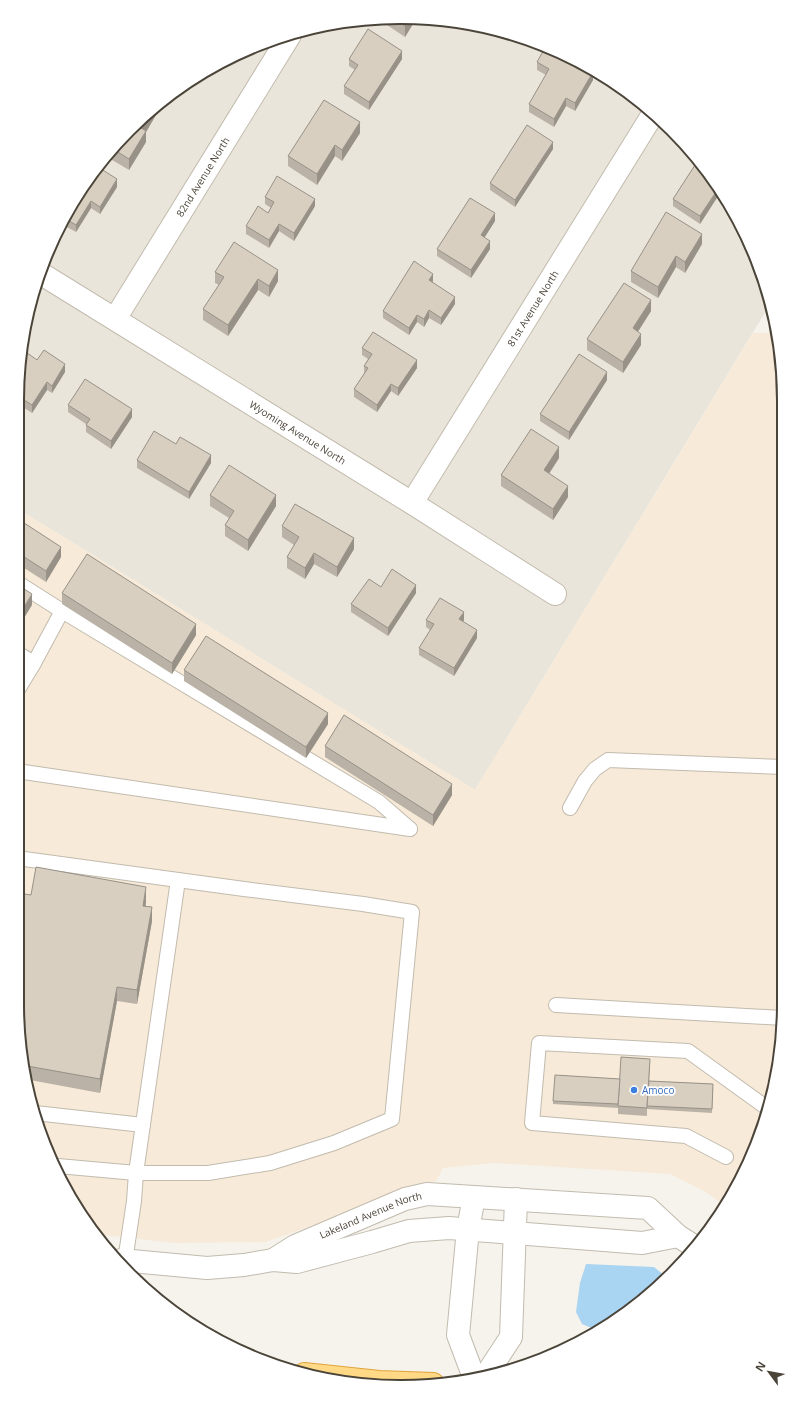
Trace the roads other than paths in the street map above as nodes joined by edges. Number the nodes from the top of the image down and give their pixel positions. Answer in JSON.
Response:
{"nodes":[{"id":1,"x":286,"y":42,"type":"edge"},
{"id":2,"x":650,"y":118,"type":"edge"},
{"id":3,"x":45,"y":276,"type":"edge"},
{"id":4,"x":115,"y":319,"type":"junction"},
{"id":5,"x":412,"y":503,"type":"junction"},
{"id":6,"x":24,"y":587,"type":"edge"},
{"id":7,"x":555,"y":594,"type":"dead end"},
{"id":8,"x":62,"y":611,"type":"junction"},
{"id":9,"x":24,"y":657,"type":"edge"},
{"id":10,"x":34,"y":663,"type":"junction"},
{"id":11,"x":24,"y":679,"type":"edge"},
{"id":12,"x":777,"y":767,"type":"edge"},
{"id":13,"x":24,"y":772,"type":"edge"},
{"id":14,"x":570,"y":808,"type":"dead end"},
{"id":15,"x":24,"y":859,"type":"edge"},
{"id":16,"x":178,"y":880,"type":"junction"},
{"id":17,"x":556,"y":1005,"type":"dead end"},
{"id":18,"x":776,"y":1018,"type":"edge"},
{"id":19,"x":763,"y":1105,"type":"edge"},
{"id":20,"x":41,"y":1114,"type":"edge"},
{"id":21,"x":143,"y":1125,"type":"junction"},
{"id":22,"x":726,"y":1157,"type":"dead end"},
{"id":23,"x":61,"y":1166,"type":"edge"},
{"id":24,"x":136,"y":1173,"type":"junction"},
{"id":25,"x":474,"y":1197,"type":"junction"},
{"id":26,"x":516,"y":1199,"type":"junction"},
{"id":27,"x":468,"y":1229,"type":"junction"},
{"id":28,"x":515,"y":1233,"type":"junction"},
{"id":29,"x":686,"y":1241,"type":"edge"},
{"id":30,"x":123,"y":1259,"type":"edge"},
{"id":31,"x":125,"y":1260,"type":"edge"},
{"id":32,"x":273,"y":1260,"type":"junction"},
{"id":33,"x":490,"y":1369,"type":"edge"},
{"id":34,"x":472,"y":1373,"type":"edge"}],
"edges":[{"from":1,"to":4,"type":"street","name":"82nd Avenue North"},
{"from":2,"to":5,"type":"street","name":"81st Avenue North"},
{"from":3,"to":4,"type":"street","name":"Wyoming Avenue North"},
{"from":4,"to":5,"type":"street","name":"Wyoming Avenue North"},
{"from":5,"to":7,"type":"street","name":"Wyoming Avenue North"},
{"from":6,"to":8,"type":"lane"},
{"from":8,"to":10,"type":"lane"},
{"from":8,"to":13,"type":"lane"},
{"from":9,"to":10,"type":"lane"},
{"from":10,"to":11,"type":"lane"},
{"from":12,"to":14,"type":"lane"},
{"from":15,"to":16,"type":"lane"},
{"from":16,"to":21,"type":"lane"},
{"from":16,"to":24,"type":"lane"},
{"from":17,"to":18,"type":"lane"},
{"from":19,"to":22,"type":"lane"},
{"from":20,"to":21,"type":"lane"},
{"from":21,"to":24,"type":"lane"},
{"from":23,"to":24,"type":"lane"},
{"from":24,"to":30,"type":"lane"},
{"from":25,"to":26,"type":"street","name":"Lakeland Avenue North"},
{"from":25,"to":27,"type":"street"},
{"from":25,"to":32,"type":"street","name":"Lakeland Avenue North"},
{"from":26,"to":28,"type":"street"},
{"from":26,"to":29,"type":"street","name":"Lakeland Avenue North"},
{"from":27,"to":28,"type":"street","name":"Lakeland Avenue North"},
{"from":27,"to":32,"type":"street","name":"Lakeland Avenue North"},
{"from":27,"to":34,"type":"street"},
{"from":28,"to":29,"type":"street","name":"Lakeland Avenue North"},
{"from":28,"to":33,"type":"street"},
{"from":31,"to":32,"type":"street","name":"Lakeland Avenue North"}]}
